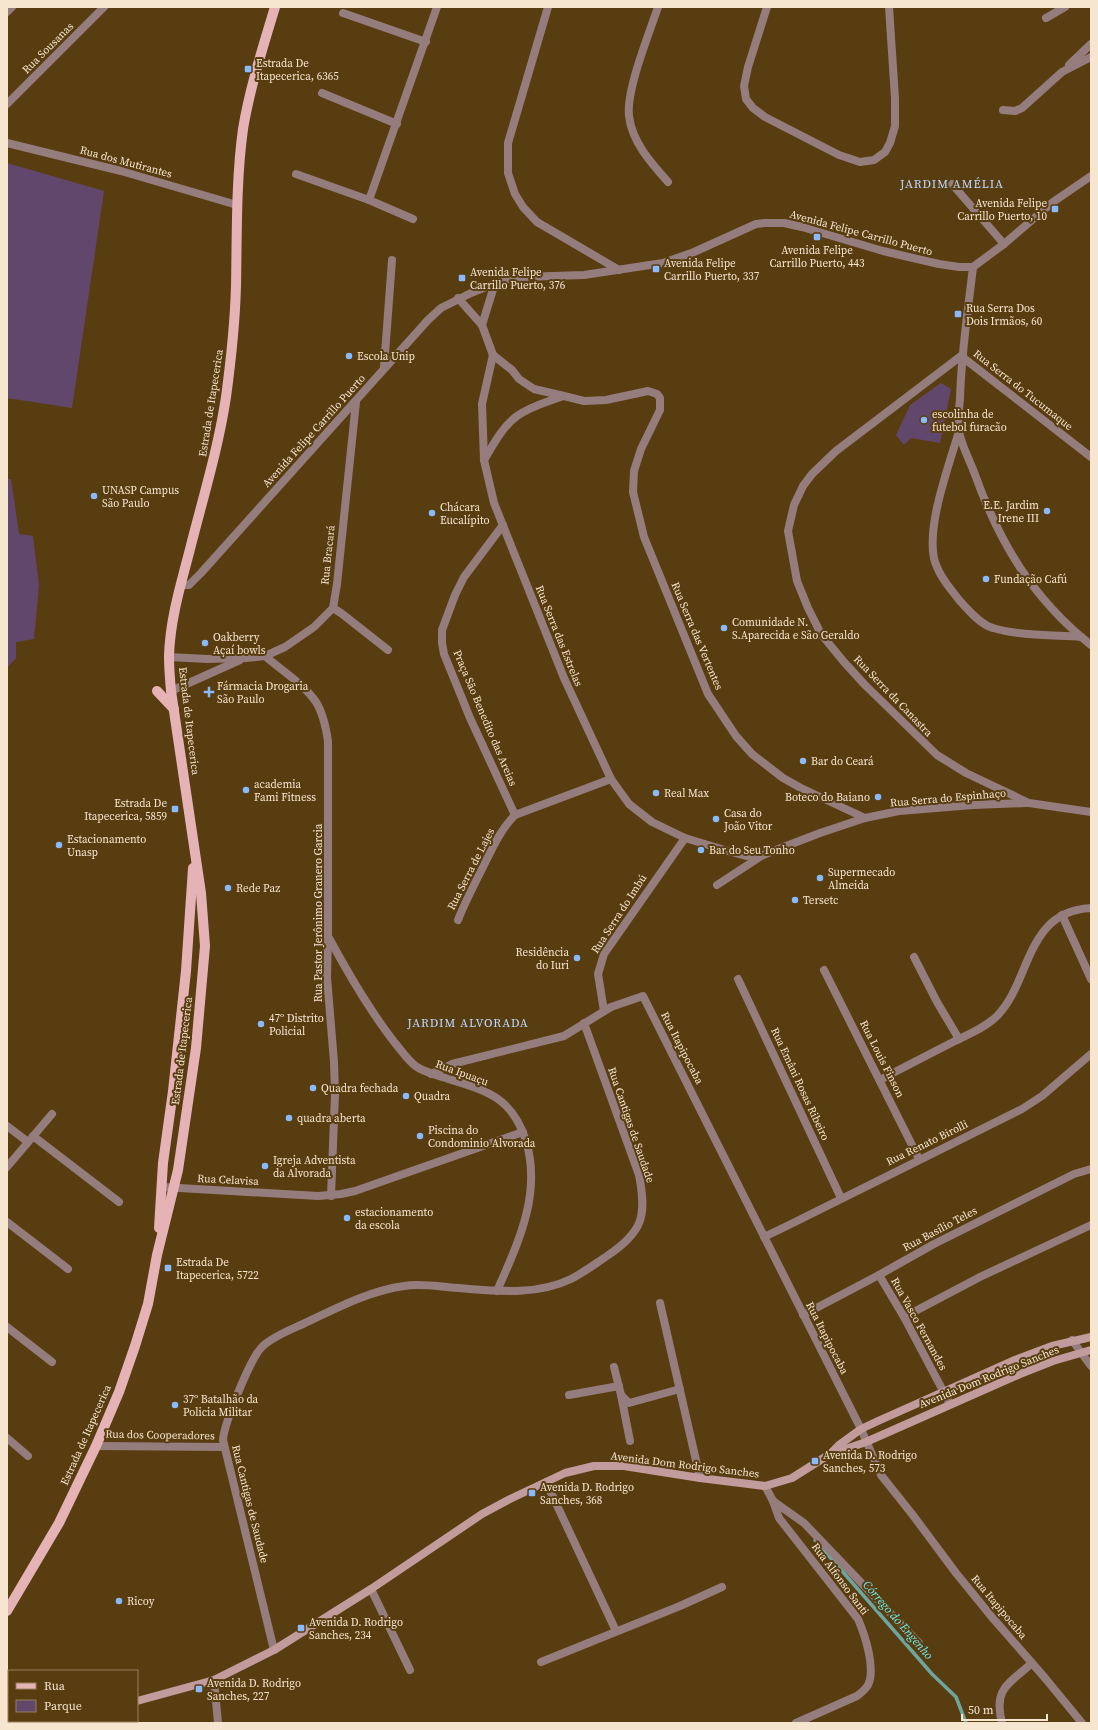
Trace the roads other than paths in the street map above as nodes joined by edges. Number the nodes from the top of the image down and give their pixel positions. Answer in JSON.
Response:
{"nodes":[{"id":1,"x":104,"y":7,"type":"edge"},
{"id":2,"x":275,"y":7,"type":"edge"},
{"id":3,"x":437,"y":7,"type":"edge"},
{"id":4,"x":548,"y":7,"type":"edge"},
{"id":5,"x":658,"y":7,"type":"edge"},
{"id":6,"x":767,"y":7,"type":"edge"},
{"id":7,"x":889,"y":7,"type":"edge"},
{"id":8,"x":1065,"y":7,"type":"edge"},
{"id":9,"x":343,"y":13,"type":"dead end"},
{"id":10,"x":1046,"y":18,"type":"dead end"},
{"id":11,"x":426,"y":42,"type":"junction"},
{"id":12,"x":1091,"y":44,"type":"edge"},
{"id":13,"x":1091,"y":57,"type":"edge"},
{"id":14,"x":1062,"y":72,"type":"junction"},
{"id":15,"x":322,"y":93,"type":"dead end"},
{"id":16,"x":7,"y":104,"type":"edge"},
{"id":17,"x":1003,"y":110,"type":"dead end"},
{"id":18,"x":397,"y":124,"type":"junction"},
{"id":19,"x":7,"y":143,"type":"edge"},
{"id":20,"x":296,"y":174,"type":"dead end"},
{"id":21,"x":1091,"y":176,"type":"edge"},
{"id":22,"x":668,"y":182,"type":"dead end"},
{"id":23,"x":952,"y":184,"type":"dead end"},
{"id":24,"x":369,"y":200,"type":"junction"},
{"id":25,"x":238,"y":205,"type":"junction"},
{"id":26,"x":413,"y":218,"type":"dead end"},
{"id":27,"x":1004,"y":244,"type":"junction"},
{"id":28,"x":392,"y":260,"type":"dead end"},
{"id":29,"x":974,"y":267,"type":"junction"},
{"id":30,"x":620,"y":270,"type":"junction"},
{"id":31,"x":496,"y":283,"type":"junction"},
{"id":32,"x":458,"y":298,"type":"junction"},
{"id":33,"x":482,"y":325,"type":"junction"},
{"id":34,"x":493,"y":355,"type":"junction"},
{"id":35,"x":961,"y":356,"type":"junction"},
{"id":36,"x":384,"y":367,"type":"junction"},
{"id":37,"x":564,"y":396,"type":"junction"},
{"id":38,"x":356,"y":402,"type":"junction"},
{"id":39,"x":959,"y":432,"type":"junction"},
{"id":40,"x":1091,"y":457,"type":"edge"},
{"id":41,"x":484,"y":460,"type":"junction"},
{"id":42,"x":502,"y":525,"type":"junction"},
{"id":43,"x":181,"y":585,"type":"junction"},
{"id":44,"x":332,"y":608,"type":"junction"},
{"id":45,"x":1081,"y":637,"type":"junction"},
{"id":46,"x":1091,"y":645,"type":"edge"},
{"id":47,"x":388,"y":650,"type":"dead end"},
{"id":48,"x":265,"y":656,"type":"junction"},
{"id":49,"x":169,"y":658,"type":"junction"},
{"id":50,"x":246,"y":658,"type":"junction"},
{"id":51,"x":157,"y":691,"type":"dead end"},
{"id":52,"x":171,"y":691,"type":"junction"},
{"id":53,"x":174,"y":709,"type":"junction"},
{"id":54,"x":611,"y":779,"type":"junction"},
{"id":55,"x":1029,"y":803,"type":"junction"},
{"id":56,"x":1091,"y":812,"type":"edge"},
{"id":57,"x":515,"y":815,"type":"junction"},
{"id":58,"x":865,"y":818,"type":"junction"},
{"id":59,"x":685,"y":838,"type":"junction"},
{"id":60,"x":194,"y":848,"type":"junction"},
{"id":61,"x":763,"y":855,"type":"junction"},
{"id":62,"x":717,"y":886,"type":"dead end"},
{"id":63,"x":1091,"y":908,"type":"edge"},
{"id":64,"x":1062,"y":915,"type":"junction"},
{"id":65,"x":458,"y":920,"type":"dead end"},
{"id":66,"x":328,"y":937,"type":"junction"},
{"id":67,"x":914,"y":956,"type":"dead end"},
{"id":68,"x":824,"y":970,"type":"dead end"},
{"id":69,"x":738,"y":979,"type":"dead end"},
{"id":70,"x":1091,"y":979,"type":"edge"},
{"id":71,"x":604,"y":1011,"type":"junction"},
{"id":72,"x":584,"y":1023,"type":"junction"},
{"id":73,"x":959,"y":1039,"type":"junction"},
{"id":74,"x":1091,"y":1054,"type":"edge"},
{"id":75,"x":431,"y":1074,"type":"junction"},
{"id":76,"x":880,"y":1080,"type":"junction"},
{"id":77,"x":52,"y":1114,"type":"dead end"},
{"id":78,"x":7,"y":1126,"type":"edge"},
{"id":79,"x":523,"y":1132,"type":"junction"},
{"id":80,"x":30,"y":1139,"type":"junction"},
{"id":81,"x":919,"y":1159,"type":"junction"},
{"id":82,"x":7,"y":1167,"type":"edge"},
{"id":83,"x":1091,"y":1169,"type":"edge"},
{"id":84,"x":162,"y":1187,"type":"junction"},
{"id":85,"x":174,"y":1189,"type":"junction"},
{"id":86,"x":331,"y":1196,"type":"junction"},
{"id":87,"x":841,"y":1198,"type":"junction"},
{"id":88,"x":118,"y":1202,"type":"dead end"},
{"id":89,"x":7,"y":1222,"type":"edge"},
{"id":90,"x":1091,"y":1225,"type":"edge"},
{"id":91,"x":764,"y":1237,"type":"junction"},
{"id":92,"x":157,"y":1256,"type":"junction"},
{"id":93,"x":68,"y":1269,"type":"dead end"},
{"id":94,"x":879,"y":1275,"type":"junction"},
{"id":95,"x":497,"y":1291,"type":"junction"},
{"id":96,"x":660,"y":1303,"type":"dead end"},
{"id":97,"x":803,"y":1315,"type":"junction"},
{"id":98,"x":904,"y":1317,"type":"junction"},
{"id":99,"x":7,"y":1327,"type":"edge"},
{"id":100,"x":1091,"y":1337,"type":"edge"},
{"id":101,"x":1072,"y":1340,"type":"junction"},
{"id":102,"x":1091,"y":1350,"type":"edge"},
{"id":103,"x":1080,"y":1352,"type":"junction"},
{"id":104,"x":52,"y":1362,"type":"dead end"},
{"id":105,"x":1091,"y":1366,"type":"edge"},
{"id":106,"x":614,"y":1368,"type":"dead end"},
{"id":107,"x":619,"y":1386,"type":"junction"},
{"id":108,"x":680,"y":1389,"type":"junction"},
{"id":109,"x":943,"y":1390,"type":"junction"},
{"id":110,"x":569,"y":1395,"type":"dead end"},
{"id":111,"x":621,"y":1395,"type":"junction"},
{"id":112,"x":950,"y":1404,"type":"junction"},
{"id":113,"x":861,"y":1429,"type":"junction"},
{"id":114,"x":7,"y":1438,"type":"edge"},
{"id":115,"x":630,"y":1441,"type":"dead end"},
{"id":116,"x":866,"y":1442,"type":"junction"},
{"id":117,"x":96,"y":1446,"type":"junction"},
{"id":118,"x":224,"y":1447,"type":"junction"},
{"id":119,"x":830,"y":1454,"type":"junction"},
{"id":120,"x":28,"y":1456,"type":"dead end"},
{"id":121,"x":700,"y":1478,"type":"junction"},
{"id":122,"x":546,"y":1482,"type":"junction"},
{"id":123,"x":764,"y":1486,"type":"junction"},
{"id":124,"x":773,"y":1501,"type":"junction"},
{"id":125,"x":722,"y":1587,"type":"dead end"},
{"id":126,"x":371,"y":1589,"type":"junction"},
{"id":127,"x":7,"y":1611,"type":"edge"},
{"id":128,"x":616,"y":1631,"type":"junction"},
{"id":129,"x":919,"y":1643,"type":"dead end"},
{"id":130,"x":274,"y":1650,"type":"junction"},
{"id":131,"x":541,"y":1662,"type":"dead end"},
{"id":132,"x":1032,"y":1663,"type":"junction"},
{"id":133,"x":410,"y":1670,"type":"dead end"},
{"id":134,"x":214,"y":1680,"type":"junction"},
{"id":135,"x":138,"y":1701,"type":"edge"},
{"id":136,"x":218,"y":1723,"type":"edge"},
{"id":137,"x":796,"y":1723,"type":"edge"},
{"id":138,"x":1002,"y":1723,"type":"edge"},
{"id":139,"x":1082,"y":1723,"type":"edge"}],
"edges":[{"from":1,"to":16,"type":"street","name":"Rua Sousanas"},
{"from":2,"to":25,"type":"main road","name":"Estrada de Itapecerica"},
{"from":3,"to":11,"type":"street"},
{"from":4,"to":30,"type":"street"},
{"from":5,"to":22,"type":"street"},
{"from":6,"to":7,"type":"street"},
{"from":8,"to":10,"type":"street"},
{"from":9,"to":11,"type":"street"},
{"from":11,"to":18,"type":"street"},
{"from":12,"to":14,"type":"street"},
{"from":13,"to":14,"type":"street"},
{"from":14,"to":17,"type":"street"},
{"from":15,"to":18,"type":"street"},
{"from":18,"to":24,"type":"street"},
{"from":19,"to":25,"type":"street","name":"Rua dos Mutirantes"},
{"from":20,"to":24,"type":"street"},
{"from":21,"to":27,"type":"street"},
{"from":23,"to":27,"type":"street"},
{"from":24,"to":26,"type":"street"},
{"from":25,"to":43,"type":"main road","name":"Estrada de Itapecerica"},
{"from":27,"to":29,"type":"street"},
{"from":28,"to":36,"type":"street"},
{"from":29,"to":30,"type":"street","name":"Avenida Felipe Carrillo Puerto"},
{"from":29,"to":35,"type":"street"},
{"from":30,"to":31,"type":"street","name":"Avenida Felipe Carrillo Puerto"},
{"from":31,"to":32,"type":"street","name":"Avenida Felipe Carrillo Puerto"},
{"from":31,"to":33,"type":"street"},
{"from":32,"to":33,"type":"street"},
{"from":32,"to":36,"type":"street","name":"Avenida Felipe Carrillo Puerto"},
{"from":33,"to":34,"type":"street"},
{"from":34,"to":37,"type":"street"},
{"from":34,"to":41,"type":"street","name":"Rua Serra das Estrelas"},
{"from":35,"to":39,"type":"street"},
{"from":35,"to":40,"type":"street","name":"Rua Serra do Tucumaque"},
{"from":35,"to":55,"type":"street","name":"Rua Serra da Canastra"},
{"from":36,"to":38,"type":"street","name":"Avenida Felipe Carrillo Puerto"},
{"from":37,"to":41,"type":"street"},
{"from":37,"to":58,"type":"street","name":"Rua Serra das Vertentes"},
{"from":38,"to":43,"type":"street","name":"Avenida Felipe Carrillo Puerto"},
{"from":38,"to":44,"type":"street","name":"Rua Bracará"},
{"from":39,"to":45,"type":"street"},
{"from":39,"to":45,"type":"street"},
{"from":41,"to":42,"type":"street","name":"Rua Serra das Estrelas"},
{"from":42,"to":54,"type":"street","name":"Rua Serra das Estrelas"},
{"from":42,"to":57,"type":"street","name":"Praça São Benedito das Areias"},
{"from":43,"to":49,"type":"main road","name":"Estrada de Itapecerica"},
{"from":44,"to":47,"type":"street"},
{"from":44,"to":48,"type":"street"},
{"from":45,"to":46,"type":"street"},
{"from":48,"to":50,"type":"street"},
{"from":48,"to":66,"type":"street","name":"Rua Pastor Jerônimo Granero Garcia"},
{"from":49,"to":50,"type":"street"},
{"from":49,"to":52,"type":"main road","name":"Estrada de Itapecerica"},
{"from":50,"to":52,"type":"street"},
{"from":51,"to":53,"type":"main road"},
{"from":52,"to":53,"type":"main road","name":"Estrada de Itapecerica"},
{"from":53,"to":60,"type":"main road","name":"Estrada de Itapecerica"},
{"from":54,"to":57,"type":"street"},
{"from":54,"to":59,"type":"street","name":"Rua Serra das Estrelas"},
{"from":55,"to":56,"type":"street","name":"Rua Serra da Canastra"},
{"from":55,"to":58,"type":"street","name":"Rua Serra do Espinhaço"},
{"from":57,"to":65,"type":"street","name":"Rua Serra de Lajes"},
{"from":58,"to":61,"type":"street","name":"Rua Serra do Espinhaço"},
{"from":59,"to":61,"type":"street","name":"Rua Serra das Estrelas"},
{"from":59,"to":71,"type":"street","name":"Rua Serra do Imbú"},
{"from":60,"to":84,"type":"main road","name":"Estrada de Itapecerica"},
{"from":60,"to":85,"type":"main road","name":"Estrada de Itapecerica"},
{"from":61,"to":62,"type":"street","name":"Rua Serra do Espinhaço"},
{"from":63,"to":64,"type":"street"},
{"from":64,"to":70,"type":"street"},
{"from":64,"to":73,"type":"street"},
{"from":66,"to":75,"type":"street","name":"Rua Ipuaçu"},
{"from":66,"to":86,"type":"street","name":"Rua Pastor Jerônimo Granero Garcia"},
{"from":67,"to":73,"type":"street"},
{"from":68,"to":76,"type":"street","name":"Rua Louis Finson"},
{"from":69,"to":87,"type":"street","name":"Rua Emâni Rosas Ribeiro"},
{"from":71,"to":72,"type":"street"},
{"from":71,"to":91,"type":"street","name":"Rua Itapipocaba"},
{"from":72,"to":75,"type":"street"},
{"from":72,"to":95,"type":"street","name":"Rua Cantigas de Saudade"},
{"from":73,"to":76,"type":"street"},
{"from":74,"to":81,"type":"street","name":"Rua Renato Birolli"},
{"from":75,"to":79,"type":"street","name":"Rua Ipuaçu"},
{"from":76,"to":81,"type":"street","name":"Rua Louis Finson"},
{"from":77,"to":80,"type":"street"},
{"from":78,"to":80,"type":"street"},
{"from":79,"to":86,"type":"street","name":"Rua Celavisa"},
{"from":79,"to":95,"type":"street","name":"Rua Ipuaçu"},
{"from":80,"to":82,"type":"street"},
{"from":80,"to":88,"type":"street"},
{"from":81,"to":87,"type":"street","name":"Rua Renato Birolli"},
{"from":83,"to":94,"type":"street","name":"Rua Basílio Teles"},
{"from":84,"to":85,"type":"street","name":"Rua Celavisa"},
{"from":84,"to":92,"type":"main road","name":"Estrada de Itapecerica"},
{"from":85,"to":86,"type":"street","name":"Rua Celavisa"},
{"from":85,"to":92,"type":"main road","name":"Estrada de Itapecerica"},
{"from":87,"to":91,"type":"street","name":"Rua Renato Birolli"},
{"from":89,"to":93,"type":"street"},
{"from":90,"to":98,"type":"street"},
{"from":91,"to":97,"type":"street","name":"Rua Itapipocaba"},
{"from":92,"to":117,"type":"main road","name":"Estrada de Itapecerica"},
{"from":94,"to":97,"type":"street","name":"Rua Basílio Teles"},
{"from":94,"to":98,"type":"street","name":"Rua Vasco Fernandes"},
{"from":95,"to":118,"type":"street","name":"Rua Cantigas de Saudade"},
{"from":96,"to":108,"type":"street"},
{"from":97,"to":113,"type":"street","name":"Rua Itapipocaba"},
{"from":98,"to":109,"type":"street","name":"Rua Vasco Fernandes"},
{"from":99,"to":104,"type":"street"},
{"from":100,"to":101,"type":"main road","name":"Avenida Dom Rodrigo Sanches"},
{"from":101,"to":103,"type":"street"},
{"from":101,"to":109,"type":"main road","name":"Avenida Dom Rodrigo Sanches"},
{"from":102,"to":103,"type":"main road","name":"Avenida Dom Rodrigo Sanches"},
{"from":103,"to":105,"type":"street"},
{"from":103,"to":112,"type":"main road","name":"Avenida Dom Rodrigo Sanches"},
{"from":106,"to":107,"type":"street"},
{"from":107,"to":110,"type":"street"},
{"from":107,"to":111,"type":"street"},
{"from":108,"to":111,"type":"street"},
{"from":108,"to":121,"type":"street"},
{"from":109,"to":112,"type":"street","name":"Rua Vasco Fernandes"},
{"from":109,"to":113,"type":"main road","name":"Avenida Dom Rodrigo Sanches"},
{"from":111,"to":115,"type":"street"},
{"from":112,"to":116,"type":"main road","name":"Avenida Dom Rodrigo Sanches"},
{"from":113,"to":116,"type":"street","name":"Rua Itapipocaba"},
{"from":113,"to":119,"type":"main road","name":"Avenida Dom Rodrigo Sanches"},
{"from":114,"to":120,"type":"street"},
{"from":116,"to":119,"type":"main road","name":"Avenida Dom Rodrigo Sanches"},
{"from":116,"to":132,"type":"street","name":"Rua Itapipocaba"},
{"from":117,"to":118,"type":"street","name":"Rua dos Cooperadores"},
{"from":117,"to":127,"type":"main road","name":"Estrada de Itapecerica"},
{"from":118,"to":130,"type":"street","name":"Rua Cantigas de Saudade"},
{"from":119,"to":123,"type":"main road","name":"Avenida Dom Rodrigo Sanches"},
{"from":121,"to":122,"type":"main road","name":"Avenida Dom Rodrigo Sanches"},
{"from":121,"to":123,"type":"main road","name":"Avenida Dom Rodrigo Sanches"},
{"from":122,"to":126,"type":"main road","name":"Avenida Dom Rodrigo Sanches"},
{"from":122,"to":128,"type":"street"},
{"from":123,"to":124,"type":"street","name":"Rua Alfonso Santi"},
{"from":124,"to":129,"type":"street"},
{"from":124,"to":137,"type":"street","name":"Rua Alfonso Santi"},
{"from":125,"to":128,"type":"street"},
{"from":126,"to":130,"type":"main road","name":"Avenida Dom Rodrigo Sanches"},
{"from":126,"to":133,"type":"street"},
{"from":128,"to":131,"type":"street"},
{"from":130,"to":134,"type":"main road","name":"Avenida Dom Rodrigo Sanches"},
{"from":132,"to":138,"type":"street"},
{"from":132,"to":139,"type":"street","name":"Rua Itapipocaba"},
{"from":134,"to":135,"type":"main road","name":"Avenida Dom Rodrigo Sanches"},
{"from":134,"to":136,"type":"street"}]}
